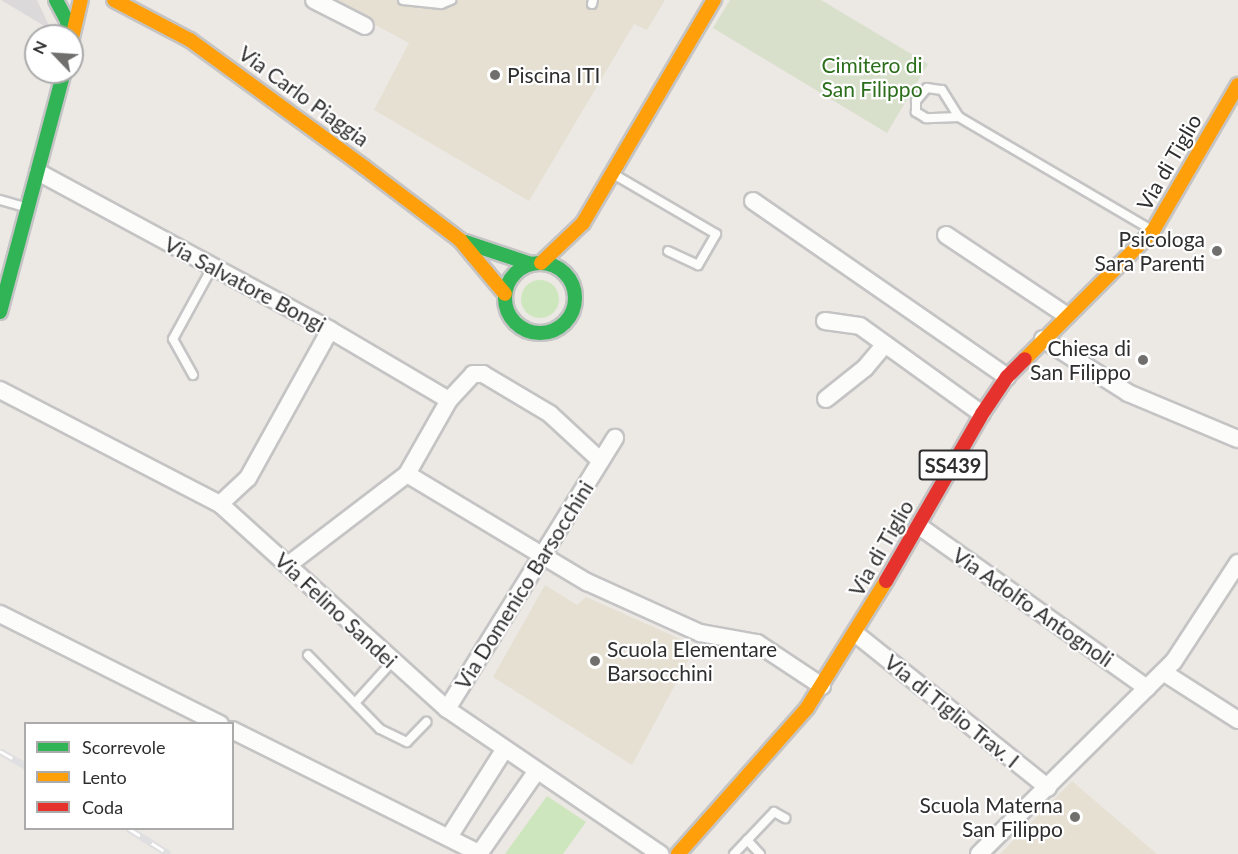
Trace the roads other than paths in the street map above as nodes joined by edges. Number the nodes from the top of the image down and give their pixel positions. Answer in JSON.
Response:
{"nodes":[{"id":1,"x":56,"y":0,"type":"edge"},
{"id":2,"x":61,"y":0,"type":"edge"},
{"id":3,"x":71,"y":0,"type":"edge"},
{"id":4,"x":81,"y":0,"type":"edge"},
{"id":5,"x":114,"y":0,"type":"edge"},
{"id":6,"x":314,"y":0,"type":"edge"},
{"id":7,"x":403,"y":0,"type":"edge"},
{"id":8,"x":452,"y":0,"type":"edge"},
{"id":9,"x":714,"y":0,"type":"edge"},
{"id":10,"x":68,"y":24,"type":"edge"},
{"id":11,"x":74,"y":24,"type":"edge"},
{"id":12,"x":365,"y":26,"type":"dead end"},
{"id":13,"x":61,"y":84,"type":"edge"},
{"id":14,"x":1238,"y":85,"type":"edge"},
{"id":15,"x":959,"y":117,"type":"junction"},
{"id":16,"x":38,"y":172,"type":"junction"},
{"id":17,"x":612,"y":173,"type":"junction"},
{"id":18,"x":0,"y":200,"type":"edge"},
{"id":19,"x":753,"y":201,"type":"dead end"},
{"id":20,"x":28,"y":208,"type":"junction"},
{"id":21,"x":583,"y":223,"type":"junction"},
{"id":22,"x":1153,"y":231,"type":"junction"},
{"id":23,"x":946,"y":235,"type":"dead end"},
{"id":24,"x":460,"y":240,"type":"junction"},
{"id":25,"x":668,"y":251,"type":"dead end"},
{"id":26,"x":536,"y":264,"type":"junction"},
{"id":27,"x":213,"y":266,"type":"junction"},
{"id":28,"x":574,"y":288,"type":"junction"},
{"id":29,"x":505,"y":294,"type":"junction"},
{"id":30,"x":0,"y":312,"type":"edge"},
{"id":31,"x":1066,"y":315,"type":"junction"},
{"id":32,"x":825,"y":321,"type":"dead end"},
{"id":33,"x":330,"y":330,"type":"junction"},
{"id":34,"x":1043,"y":339,"type":"junction"},
{"id":35,"x":885,"y":344,"type":"junction"},
{"id":36,"x":192,"y":375,"type":"dead end"},
{"id":37,"x":1007,"y":377,"type":"junction"},
{"id":38,"x":0,"y":390,"type":"edge"},
{"id":39,"x":826,"y":399,"type":"dead end"},
{"id":40,"x":449,"y":400,"type":"junction"},
{"id":41,"x":982,"y":414,"type":"junction"},
{"id":42,"x":615,"y":438,"type":"dead end"},
{"id":43,"x":1238,"y":439,"type":"edge"},
{"id":44,"x":601,"y":461,"type":"junction"},
{"id":45,"x":407,"y":474,"type":"junction"},
{"id":46,"x":220,"y":504,"type":"junction"},
{"id":47,"x":919,"y":526,"type":"junction"},
{"id":48,"x":540,"y":554,"type":"junction"},
{"id":49,"x":1238,"y":563,"type":"edge"},
{"id":50,"x":288,"y":565,"type":"junction"},
{"id":51,"x":0,"y":614,"type":"edge"},
{"id":52,"x":856,"y":634,"type":"junction"},
{"id":53,"x":308,"y":655,"type":"dead end"},
{"id":54,"x":392,"y":662,"type":"junction"},
{"id":55,"x":1163,"y":672,"type":"junction"},
{"id":56,"x":822,"y":686,"type":"junction"},
{"id":57,"x":1147,"y":688,"type":"junction"},
{"id":58,"x":355,"y":703,"type":"junction"},
{"id":59,"x":447,"y":709,"type":"junction"},
{"id":60,"x":1238,"y":720,"type":"edge"},
{"id":61,"x":218,"y":722,"type":"edge"},
{"id":62,"x":426,"y":722,"type":"dead end"},
{"id":63,"x":234,"y":730,"type":"edge"},
{"id":64,"x":504,"y":750,"type":"junction"},
{"id":65,"x":536,"y":772,"type":"junction"},
{"id":66,"x":1048,"y":788,"type":"junction"},
{"id":67,"x":785,"y":818,"type":"dead end"},
{"id":68,"x":449,"y":837,"type":"junction"},
{"id":69,"x":747,"y":840,"type":"junction"},
{"id":70,"x":479,"y":854,"type":"edge"},
{"id":71,"x":660,"y":854,"type":"edge"},
{"id":72,"x":678,"y":854,"type":"edge"},
{"id":73,"x":734,"y":854,"type":"edge"},
{"id":74,"x":760,"y":854,"type":"edge"},
{"id":75,"x":979,"y":854,"type":"edge"}],
"edges":[{"from":1,"to":10,"type":"main road"},
{"from":2,"to":3,"type":"main road"},
{"from":4,"to":11,"type":"main road"},
{"from":5,"to":24,"type":"main road","name":"Via Carlo Piaggia"},
{"from":6,"to":12,"type":"street"},
{"from":7,"to":8,"type":"lane"},
{"from":9,"to":17,"type":"main road"},
{"from":13,"to":16,"type":"main road"},
{"from":14,"to":22,"type":"main road","name":"Via di Tiglio","number":"SS439"},
{"from":15,"to":15,"type":"lane"},
{"from":15,"to":22,"type":"lane"},
{"from":16,"to":20,"type":"main road"},
{"from":16,"to":27,"type":"street","name":"Via Salvatore Bongi"},
{"from":17,"to":21,"type":"main road"},
{"from":17,"to":25,"type":"lane"},
{"from":18,"to":20,"type":"lane"},
{"from":19,"to":37,"type":"street"},
{"from":20,"to":30,"type":"main road"},
{"from":21,"to":26,"type":"main road"},
{"from":21,"to":28,"type":"main road"},
{"from":22,"to":31,"type":"main road","name":"Via di Tiglio","number":"SS439"},
{"from":23,"to":31,"type":"street"},
{"from":24,"to":26,"type":"main road","name":"Via Carlo Piaggia"},
{"from":24,"to":29,"type":"main road","name":"Via Carlo Piaggia"},
{"from":26,"to":28,"type":"main road"},
{"from":26,"to":29,"type":"main road"},
{"from":27,"to":33,"type":"street","name":"Via Salvatore Bongi"},
{"from":27,"to":36,"type":"lane"},
{"from":28,"to":29,"type":"main road"},
{"from":31,"to":34,"type":"main road","name":"Via di Tiglio","number":"SS439"},
{"from":32,"to":35,"type":"street"},
{"from":33,"to":40,"type":"street","name":"Via Salvatore Bongi"},
{"from":33,"to":46,"type":"street"},
{"from":34,"to":37,"type":"main road","name":"Via di Tiglio","number":"SS439"},
{"from":34,"to":43,"type":"street"},
{"from":35,"to":39,"type":"street"},
{"from":35,"to":41,"type":"street"},
{"from":37,"to":41,"type":"main road","name":"Via di Tiglio","number":"SS439"},
{"from":38,"to":46,"type":"street","name":"Via Felino Sandei"},
{"from":40,"to":44,"type":"street","name":"Via Domenico Barsocchini"},
{"from":40,"to":45,"type":"street","name":"Via Domenico Barsocchini"},
{"from":41,"to":47,"type":"main road","name":"Via di Tiglio","number":"SS439"},
{"from":42,"to":44,"type":"street","name":"Via Domenico Barsocchini"},
{"from":44,"to":48,"type":"street","name":"Via Domenico Barsocchini"},
{"from":45,"to":48,"type":"street"},
{"from":45,"to":50,"type":"street"},
{"from":46,"to":50,"type":"street","name":"Via Felino Sandei"},
{"from":47,"to":52,"type":"main road","name":"Via di Tiglio","number":"SS439"},
{"from":47,"to":57,"type":"street","name":"Via Adolfo Antognoli"},
{"from":48,"to":56,"type":"street"},
{"from":48,"to":59,"type":"street","name":"Via Domenico Barsocchini"},
{"from":49,"to":55,"type":"street"},
{"from":50,"to":54,"type":"street","name":"Via Felino Sandei"},
{"from":51,"to":61,"type":"street"},
{"from":52,"to":56,"type":"main road","name":"Via di Tiglio","number":"SS439"},
{"from":52,"to":66,"type":"street","name":"Via di Tiglio Trav. I"},
{"from":53,"to":58,"type":"lane"},
{"from":54,"to":58,"type":"lane"},
{"from":54,"to":59,"type":"street","name":"Via Felino Sandei"},
{"from":55,"to":57,"type":"street"},
{"from":55,"to":60,"type":"street"},
{"from":56,"to":72,"type":"main road","name":"Via di Tiglio","number":"SS439"},
{"from":57,"to":66,"type":"street"},
{"from":58,"to":62,"type":"lane"},
{"from":59,"to":64,"type":"street","name":"Via Felino Sandei"},
{"from":63,"to":68,"type":"street"},
{"from":64,"to":65,"type":"street","name":"Via Felino Sandei"},
{"from":64,"to":68,"type":"street"},
{"from":65,"to":70,"type":"street"},
{"from":65,"to":71,"type":"street","name":"Via Felino Sandei"},
{"from":66,"to":75,"type":"street"},
{"from":67,"to":69,"type":"lane"},
{"from":68,"to":70,"type":"street"},
{"from":69,"to":73,"type":"lane"},
{"from":69,"to":74,"type":"lane"}]}
